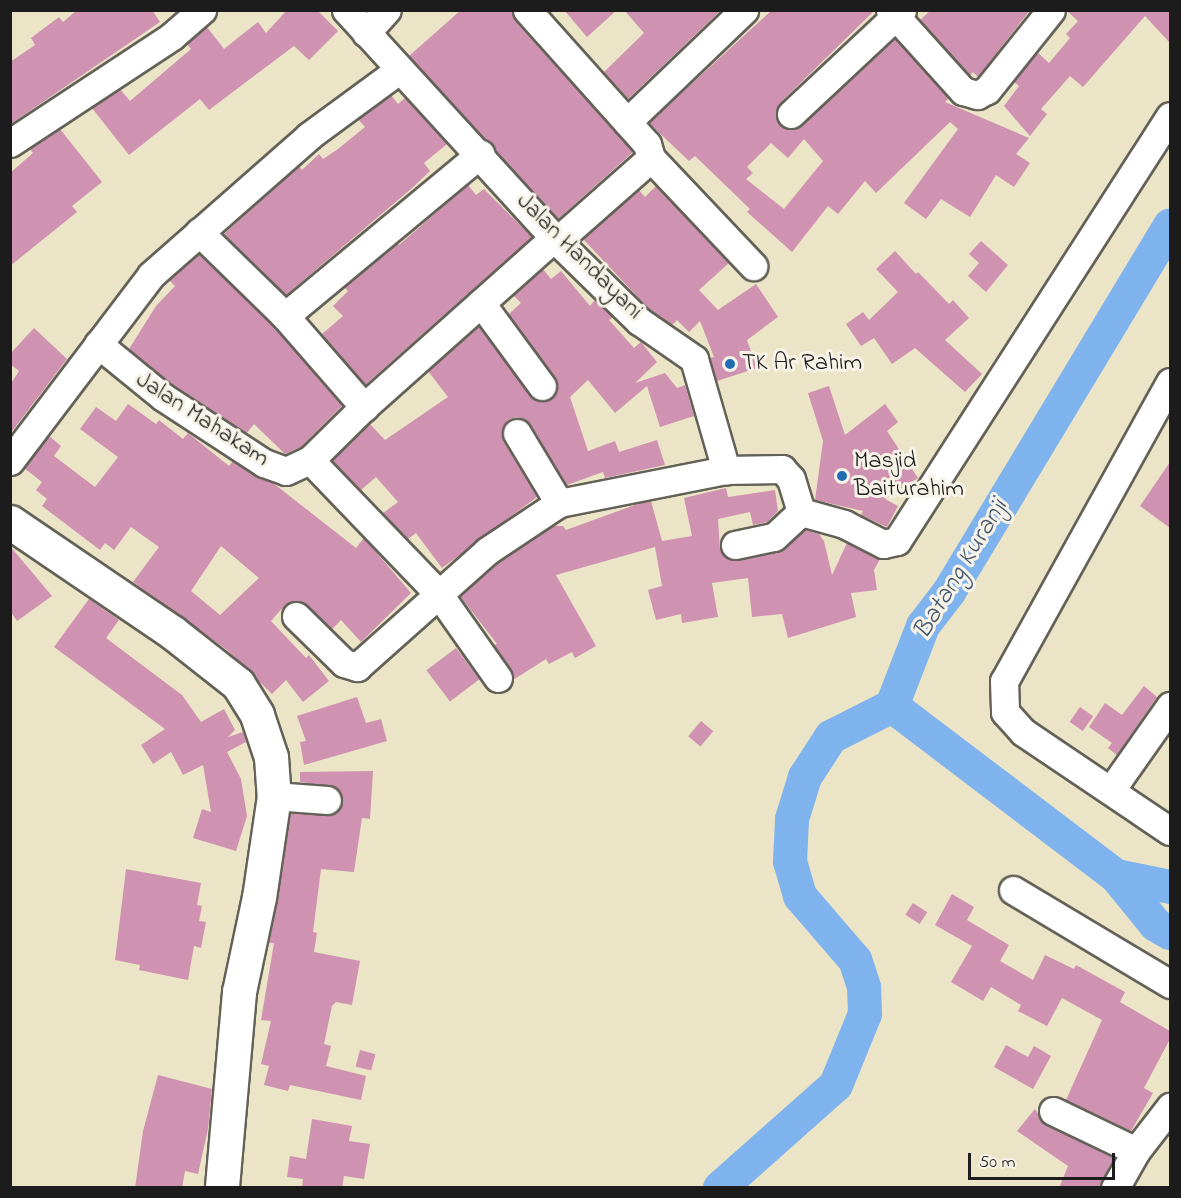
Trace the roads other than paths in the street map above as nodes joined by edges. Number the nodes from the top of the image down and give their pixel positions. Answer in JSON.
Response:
{"nodes":[{"id":1,"x":202,"y":10,"type":"edge"},
{"id":2,"x":346,"y":10,"type":"edge"},
{"id":3,"x":387,"y":10,"type":"edge"},
{"id":4,"x":527,"y":10,"type":"edge"},
{"id":5,"x":1051,"y":10,"type":"edge"},
{"id":6,"x":896,"y":13,"type":"edge"},
{"id":7,"x":725,"y":16,"type":"edge"},
{"id":8,"x":366,"y":33,"type":"junction"},
{"id":9,"x":399,"y":70,"type":"junction"},
{"id":10,"x":791,"y":114,"type":"dead end"},
{"id":11,"x":1170,"y":116,"type":"edge"},
{"id":12,"x":627,"y":122,"type":"junction"},
{"id":13,"x":10,"y":143,"type":"edge"},
{"id":14,"x":480,"y":154,"type":"junction"},
{"id":15,"x":651,"y":158,"type":"junction"},
{"id":16,"x":200,"y":232,"type":"junction"},
{"id":17,"x":555,"y":240,"type":"junction"},
{"id":18,"x":753,"y":266,"type":"dead end"},
{"id":19,"x":481,"y":303,"type":"junction"},
{"id":20,"x":285,"y":316,"type":"junction"},
{"id":21,"x":98,"y":344,"type":"junction"},
{"id":22,"x":1170,"y":382,"type":"edge"},
{"id":23,"x":542,"y":386,"type":"dead end"},
{"id":24,"x":364,"y":407,"type":"junction"},
{"id":25,"x":517,"y":433,"type":"dead end"},
{"id":26,"x":310,"y":460,"type":"junction"},
{"id":27,"x":10,"y":461,"type":"edge"},
{"id":28,"x":726,"y":470,"type":"junction"},
{"id":29,"x":559,"y":503,"type":"junction"},
{"id":30,"x":801,"y":512,"type":"junction"},
{"id":31,"x":10,"y":522,"type":"edge"},
{"id":32,"x":735,"y":545,"type":"dead end"},
{"id":33,"x":438,"y":593,"type":"junction"},
{"id":34,"x":296,"y":616,"type":"dead end"},
{"id":35,"x":498,"y":678,"type":"dead end"},
{"id":36,"x":1170,"y":706,"type":"edge"},
{"id":37,"x":1111,"y":790,"type":"junction"},
{"id":38,"x":274,"y":796,"type":"junction"},
{"id":39,"x":327,"y":800,"type":"dead end"},
{"id":40,"x":1170,"y":831,"type":"edge"},
{"id":41,"x":1012,"y":891,"type":"dead end"},
{"id":42,"x":1170,"y":984,"type":"edge"},
{"id":43,"x":1170,"y":1107,"type":"edge"},
{"id":44,"x":1053,"y":1110,"type":"dead end"},
{"id":45,"x":1136,"y":1151,"type":"junction"},
{"id":46,"x":222,"y":1188,"type":"edge"},
{"id":47,"x":1115,"y":1188,"type":"edge"}],
"edges":[{"from":1,"to":13,"type":"street"},
{"from":2,"to":8,"type":"street","name":"Jalan Handayani"},
{"from":3,"to":8,"type":"street"},
{"from":4,"to":12,"type":"street"},
{"from":5,"to":6,"type":"street"},
{"from":6,"to":10,"type":"street"},
{"from":7,"to":12,"type":"street"},
{"from":8,"to":9,"type":"street","name":"Jalan Handayani"},
{"from":9,"to":14,"type":"street","name":"Jalan Handayani"},
{"from":9,"to":16,"type":"street"},
{"from":11,"to":30,"type":"street"},
{"from":12,"to":15,"type":"street"},
{"from":14,"to":17,"type":"street","name":"Jalan Handayani"},
{"from":14,"to":20,"type":"street"},
{"from":15,"to":17,"type":"street","name":"Jalan Mahakam"},
{"from":15,"to":18,"type":"street"},
{"from":16,"to":20,"type":"street"},
{"from":16,"to":21,"type":"street"},
{"from":17,"to":19,"type":"street","name":"Jalan Mahakam"},
{"from":17,"to":28,"type":"street","name":"Jalan Handayani"},
{"from":19,"to":23,"type":"street"},
{"from":19,"to":24,"type":"street","name":"Jalan Mahakam"},
{"from":20,"to":24,"type":"street"},
{"from":21,"to":26,"type":"street","name":"Jalan Mahakam"},
{"from":21,"to":27,"type":"street"},
{"from":22,"to":37,"type":"street"},
{"from":24,"to":26,"type":"street","name":"Jalan Mahakam"},
{"from":25,"to":29,"type":"street"},
{"from":26,"to":33,"type":"street"},
{"from":28,"to":29,"type":"street"},
{"from":28,"to":30,"type":"street"},
{"from":29,"to":33,"type":"street"},
{"from":30,"to":32,"type":"street"},
{"from":31,"to":38,"type":"main road"},
{"from":33,"to":34,"type":"street"},
{"from":33,"to":35,"type":"street"},
{"from":36,"to":37,"type":"street"},
{"from":37,"to":40,"type":"street"},
{"from":38,"to":39,"type":"street"},
{"from":38,"to":46,"type":"main road"},
{"from":41,"to":42,"type":"street"},
{"from":43,"to":45,"type":"street"},
{"from":44,"to":45,"type":"street"},
{"from":45,"to":47,"type":"street"}]}
